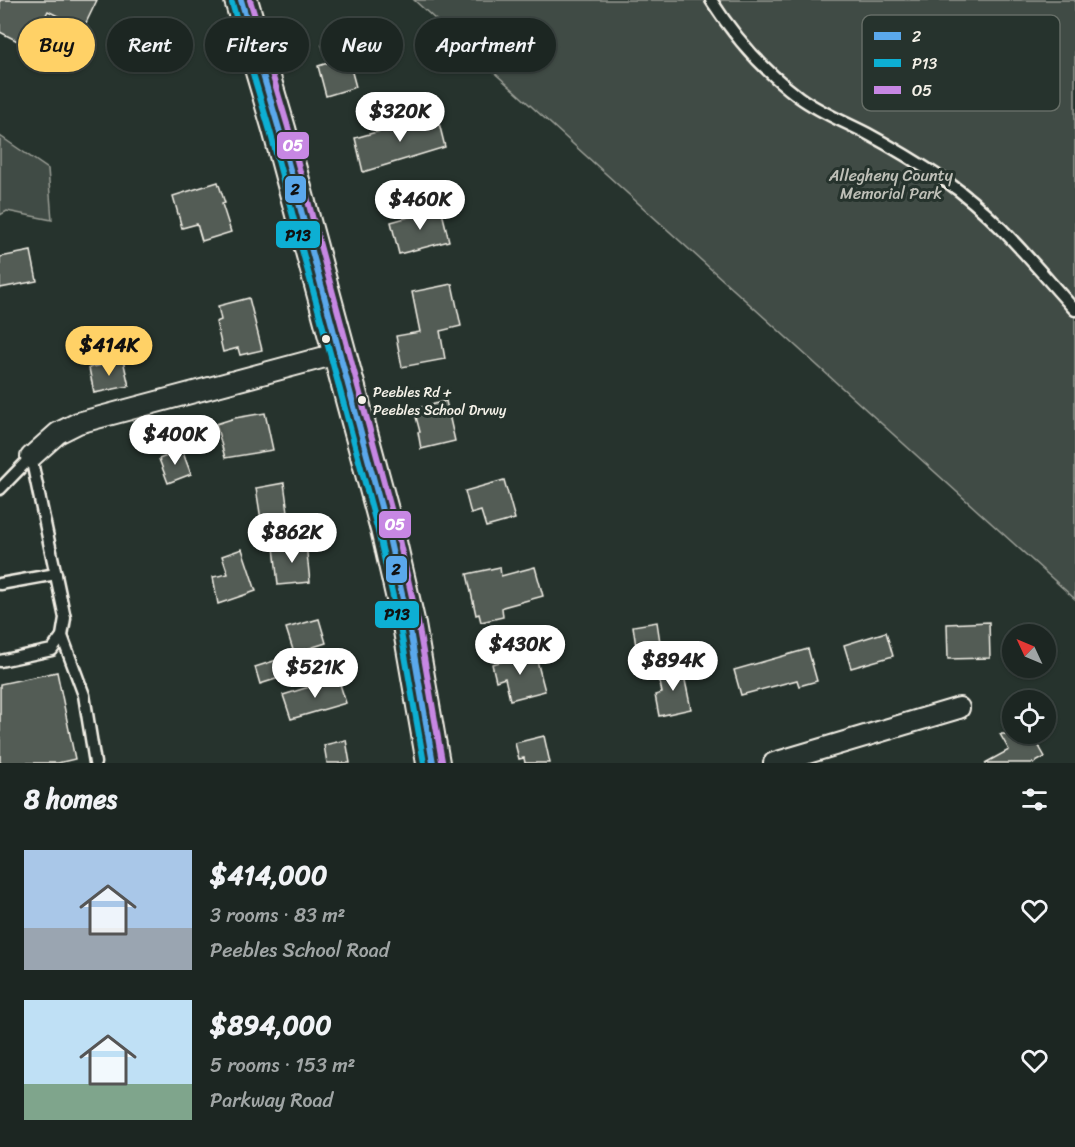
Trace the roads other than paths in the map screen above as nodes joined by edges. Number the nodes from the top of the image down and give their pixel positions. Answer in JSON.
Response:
{"nodes":[{"id":1,"x":241,"y":0,"type":"edge"},
{"id":2,"x":711,"y":0,"type":"edge"},
{"id":3,"x":1075,"y":310,"type":"edge"},
{"id":4,"x":340,"y":353,"type":"junction"},
{"id":5,"x":31,"y":457,"type":"junction"},
{"id":6,"x":0,"y":489,"type":"edge"},
{"id":7,"x":56,"y":573,"type":"junction"},
{"id":8,"x":0,"y":585,"type":"edge"},
{"id":9,"x":62,"y":636,"type":"junction"},
{"id":10,"x":0,"y":661,"type":"edge"},
{"id":11,"x":959,"y":708,"type":"dead end"},
{"id":12,"x":95,"y":763,"type":"edge"},
{"id":13,"x":433,"y":763,"type":"edge"},
{"id":14,"x":774,"y":763,"type":"edge"}],
"edges":[{"from":1,"to":4,"type":"main road"},
{"from":2,"to":3,"type":"lane"},
{"from":4,"to":5,"type":"street"},
{"from":4,"to":13,"type":"main road"},
{"from":5,"to":6,"type":"lane"},
{"from":5,"to":7,"type":"lane"},
{"from":7,"to":8,"type":"lane"},
{"from":7,"to":9,"type":"lane"},
{"from":9,"to":10,"type":"lane"},
{"from":9,"to":12,"type":"lane"},
{"from":11,"to":14,"type":"street"}]}
